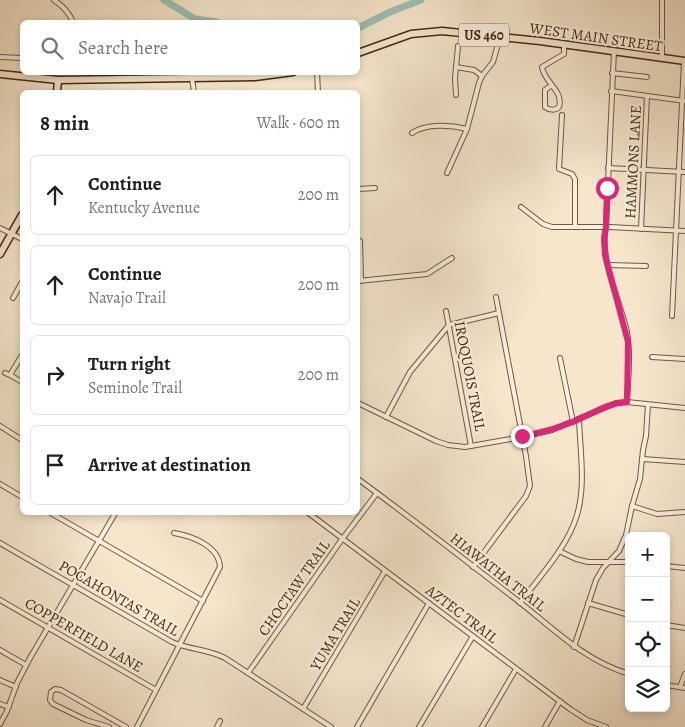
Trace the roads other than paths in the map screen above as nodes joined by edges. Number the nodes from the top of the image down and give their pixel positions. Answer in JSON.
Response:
{"nodes":[{"id":1,"x":54,"y":0,"type":"edge"},
{"id":2,"x":662,"y":0,"type":"edge"},
{"id":3,"x":71,"y":20,"type":"edge"},
{"id":4,"x":500,"y":37,"type":"junction"},
{"id":5,"x":458,"y":46,"type":"dead end"},
{"id":6,"x":564,"y":46,"type":"junction"},
{"id":7,"x":614,"y":51,"type":"junction"},
{"id":8,"x":360,"y":52,"type":"edge"},
{"id":9,"x":0,"y":57,"type":"edge"},
{"id":10,"x":20,"y":58,"type":"edge"},
{"id":11,"x":662,"y":58,"type":"junction"},
{"id":12,"x":684,"y":61,"type":"edge"},
{"id":13,"x":456,"y":67,"type":"junction"},
{"id":14,"x":612,"y":73,"type":"junction"},
{"id":15,"x":0,"y":74,"type":"edge"},
{"id":16,"x":191,"y":75,"type":"edge"},
{"id":17,"x":264,"y":75,"type":"edge"},
{"id":18,"x":317,"y":75,"type":"edge"},
{"id":19,"x":482,"y":76,"type":"junction"},
{"id":20,"x":647,"y":76,"type":"dead end"},
{"id":21,"x":58,"y":80,"type":"junction"},
{"id":22,"x":552,"y":85,"type":"junction"},
{"id":23,"x":57,"y":90,"type":"edge"},
{"id":24,"x":194,"y":90,"type":"edge"},
{"id":25,"x":318,"y":90,"type":"edge"},
{"id":26,"x":611,"y":91,"type":"junction"},
{"id":27,"x":456,"y":96,"type":"dead end"},
{"id":28,"x":647,"y":96,"type":"junction"},
{"id":29,"x":684,"y":101,"type":"edge"},
{"id":30,"x":562,"y":115,"type":"dead end"},
{"id":31,"x":467,"y":129,"type":"junction"},
{"id":32,"x":412,"y":133,"type":"dead end"},
{"id":33,"x":608,"y":168,"type":"junction"},
{"id":34,"x":644,"y":170,"type":"junction"},
{"id":35,"x":679,"y":172,"type":"junction"},
{"id":36,"x":685,"y":172,"type":"edge"},
{"id":37,"x":447,"y":174,"type":"dead end"},
{"id":38,"x":374,"y":188,"type":"dead end"},
{"id":39,"x":360,"y":189,"type":"edge"},
{"id":40,"x":521,"y":206,"type":"dead end"},
{"id":41,"x":20,"y":219,"type":"edge"},
{"id":42,"x":575,"y":227,"type":"junction"},
{"id":43,"x":606,"y":227,"type":"junction"},
{"id":44,"x":0,"y":228,"type":"edge"},
{"id":45,"x":641,"y":229,"type":"junction"},
{"id":46,"x":676,"y":231,"type":"junction"},
{"id":47,"x":685,"y":231,"type":"edge"},
{"id":48,"x":12,"y":234,"type":"junction"},
{"id":49,"x":20,"y":238,"type":"edge"},
{"id":50,"x":0,"y":254,"type":"edge"},
{"id":51,"x":452,"y":258,"type":"dead end"},
{"id":52,"x":608,"y":265,"type":"junction"},
{"id":53,"x":646,"y":266,"type":"dead end"},
{"id":54,"x":360,"y":281,"type":"edge"},
{"id":55,"x":20,"y":285,"type":"edge"},
{"id":56,"x":496,"y":297,"type":"dead end"},
{"id":57,"x":12,"y":298,"type":"dead end"},
{"id":58,"x":446,"y":311,"type":"dead end"},
{"id":59,"x":499,"y":313,"type":"junction"},
{"id":60,"x":672,"y":316,"type":"dead end"},
{"id":61,"x":448,"y":325,"type":"junction"},
{"id":62,"x":652,"y":357,"type":"dead end"},
{"id":63,"x":20,"y":358,"type":"edge"},
{"id":64,"x":560,"y":358,"type":"dead end"},
{"id":65,"x":685,"y":359,"type":"edge"},
{"id":66,"x":5,"y":373,"type":"dead end"},
{"id":67,"x":10,"y":375,"type":"junction"},
{"id":68,"x":20,"y":381,"type":"edge"},
{"id":69,"x":627,"y":402,"type":"junction"},
{"id":70,"x":360,"y":404,"type":"edge"},
{"id":71,"x":648,"y":405,"type":"junction"},
{"id":72,"x":685,"y":408,"type":"edge"},
{"id":73,"x":386,"y":417,"type":"junction"},
{"id":74,"x":579,"y":419,"type":"junction"},
{"id":75,"x":573,"y":422,"type":"junction"},
{"id":76,"x":0,"y":426,"type":"edge"},
{"id":77,"x":522,"y":436,"type":"junction"},
{"id":78,"x":20,"y":439,"type":"edge"},
{"id":79,"x":471,"y":446,"type":"junction"},
{"id":80,"x":642,"y":459,"type":"junction"},
{"id":81,"x":685,"y":462,"type":"edge"},
{"id":82,"x":360,"y":480,"type":"edge"},
{"id":83,"x":0,"y":484,"type":"edge"},
{"id":84,"x":377,"y":493,"type":"junction"},
{"id":85,"x":20,"y":496,"type":"edge"},
{"id":86,"x":632,"y":506,"type":"junction"},
{"id":87,"x":685,"y":512,"type":"edge"},
{"id":88,"x":54,"y":515,"type":"edge"},
{"id":89,"x":114,"y":515,"type":"edge"},
{"id":90,"x":311,"y":515,"type":"edge"},
{"id":91,"x":174,"y":533,"type":"dead end"},
{"id":92,"x":342,"y":539,"type":"junction"},
{"id":93,"x":98,"y":541,"type":"junction"},
{"id":94,"x":0,"y":543,"type":"edge"},
{"id":95,"x":559,"y":551,"type":"junction"},
{"id":96,"x":609,"y":562,"type":"junction"},
{"id":97,"x":625,"y":562,"type":"edge"},
{"id":98,"x":670,"y":566,"type":"edge"},
{"id":99,"x":473,"y":567,"type":"junction"},
{"id":100,"x":685,"y":568,"type":"edge"},
{"id":101,"x":385,"y":571,"type":"junction"},
{"id":102,"x":73,"y":585,"type":"junction"},
{"id":103,"x":0,"y":600,"type":"edge"},
{"id":104,"x":203,"y":601,"type":"junction"},
{"id":105,"x":588,"y":602,"type":"junction"},
{"id":106,"x":429,"y":603,"type":"junction"},
{"id":107,"x":520,"y":603,"type":"junction"},
{"id":108,"x":625,"y":614,"type":"edge"},
{"id":109,"x":670,"y":626,"type":"edge"},
{"id":110,"x":48,"y":628,"type":"junction"},
{"id":111,"x":685,"y":628,"type":"edge"},
{"id":112,"x":473,"y":636,"type":"junction"},
{"id":113,"x":180,"y":646,"type":"junction"},
{"id":114,"x":574,"y":647,"type":"junction"},
{"id":115,"x":0,"y":650,"type":"edge"},
{"id":116,"x":26,"y":665,"type":"junction"},
{"id":117,"x":516,"y":668,"type":"junction"},
{"id":118,"x":625,"y":672,"type":"edge"},
{"id":119,"x":248,"y":673,"type":"junction"},
{"id":120,"x":685,"y":674,"type":"edge"},
{"id":121,"x":0,"y":680,"type":"edge"},
{"id":122,"x":16,"y":687,"type":"junction"},
{"id":123,"x":682,"y":688,"type":"edge"},
{"id":124,"x":156,"y":690,"type":"junction"},
{"id":125,"x":560,"y":701,"type":"junction"},
{"id":126,"x":0,"y":704,"type":"edge"},
{"id":127,"x":8,"y":707,"type":"junction"},
{"id":128,"x":303,"y":709,"type":"junction"},
{"id":129,"x":116,"y":721,"type":"junction"},
{"id":130,"x":220,"y":721,"type":"dead end"},
{"id":131,"x":1,"y":726,"type":"edge"},
{"id":132,"x":111,"y":727,"type":"edge"},
{"id":133,"x":126,"y":727,"type":"edge"},
{"id":134,"x":137,"y":727,"type":"edge"},
{"id":135,"x":217,"y":727,"type":"edge"},
{"id":136,"x":331,"y":727,"type":"edge"},
{"id":137,"x":357,"y":727,"type":"edge"},
{"id":138,"x":419,"y":727,"type":"edge"},
{"id":139,"x":482,"y":727,"type":"edge"},
{"id":140,"x":545,"y":727,"type":"edge"},
{"id":141,"x":604,"y":727,"type":"edge"}],
"edges":[{"from":1,"to":3,"type":"street"},
{"from":2,"to":11,"type":"street"},
{"from":4,"to":6,"type":"main road","name":"WEST MAIN STREET","number":"US 460"},
{"from":4,"to":8,"type":"main road","name":"WEST MAIN STREET","number":"US 460"},
{"from":4,"to":19,"type":"street"},
{"from":5,"to":13,"type":"street"},
{"from":6,"to":7,"type":"main road","name":"WEST MAIN STREET","number":"US 460"},
{"from":6,"to":22,"type":"street"},
{"from":7,"to":11,"type":"main road","name":"WEST MAIN STREET","number":"US 460"},
{"from":7,"to":14,"type":"street"},
{"from":9,"to":10,"type":"street"},
{"from":11,"to":12,"type":"main road","name":"WEST MAIN STREET","number":"US 460"},
{"from":12,"to":29,"type":"street"},
{"from":13,"to":19,"type":"street"},
{"from":13,"to":27,"type":"street"},
{"from":14,"to":20,"type":"street"},
{"from":14,"to":26,"type":"street"},
{"from":15,"to":21,"type":"main road"},
{"from":16,"to":17,"type":"main road"},
{"from":16,"to":21,"type":"main road"},
{"from":16,"to":24,"type":"street"},
{"from":18,"to":25,"type":"street"},
{"from":19,"to":31,"type":"street"},
{"from":21,"to":23,"type":"main road"},
{"from":22,"to":22,"type":"street"},
{"from":26,"to":28,"type":"street"},
{"from":26,"to":33,"type":"street"},
{"from":28,"to":29,"type":"street"},
{"from":28,"to":34,"type":"street","name":"HAMMONS LANE"},
{"from":29,"to":35,"type":"street"},
{"from":30,"to":42,"type":"street"},
{"from":31,"to":32,"type":"street"},
{"from":31,"to":37,"type":"street"},
{"from":33,"to":34,"type":"street"},
{"from":33,"to":43,"type":"street"},
{"from":34,"to":35,"type":"street"},
{"from":34,"to":45,"type":"street","name":"HAMMONS LANE"},
{"from":35,"to":36,"type":"street"},
{"from":35,"to":46,"type":"street"},
{"from":38,"to":39,"type":"street"},
{"from":40,"to":42,"type":"street"},
{"from":41,"to":48,"type":"main road"},
{"from":42,"to":43,"type":"street"},
{"from":43,"to":45,"type":"street"},
{"from":43,"to":52,"type":"street"},
{"from":44,"to":48,"type":"street"},
{"from":45,"to":46,"type":"street"},
{"from":46,"to":47,"type":"street"},
{"from":46,"to":60,"type":"street"},
{"from":48,"to":49,"type":"street"},
{"from":48,"to":50,"type":"main road"},
{"from":51,"to":54,"type":"street"},
{"from":52,"to":53,"type":"street"},
{"from":52,"to":69,"type":"street"},
{"from":55,"to":57,"type":"street"},
{"from":56,"to":59,"type":"street"},
{"from":58,"to":61,"type":"street","name":"IROQUOIS TRAIL"},
{"from":59,"to":61,"type":"street"},
{"from":59,"to":77,"type":"street"},
{"from":61,"to":73,"type":"street"},
{"from":61,"to":79,"type":"street","name":"IROQUOIS TRAIL"},
{"from":62,"to":65,"type":"street"},
{"from":63,"to":67,"type":"street"},
{"from":64,"to":75,"type":"street"},
{"from":66,"to":67,"type":"street"},
{"from":67,"to":68,"type":"street"},
{"from":69,"to":71,"type":"street"},
{"from":69,"to":74,"type":"street"},
{"from":70,"to":73,"type":"street"},
{"from":71,"to":72,"type":"street"},
{"from":71,"to":80,"type":"street"},
{"from":73,"to":79,"type":"street"},
{"from":74,"to":75,"type":"street"},
{"from":74,"to":95,"type":"street"},
{"from":75,"to":77,"type":"street"},
{"from":76,"to":78,"type":"street"},
{"from":77,"to":79,"type":"street"},
{"from":77,"to":99,"type":"street"},
{"from":80,"to":81,"type":"street"},
{"from":80,"to":86,"type":"street"},
{"from":82,"to":84,"type":"street","name":"HIAWATHA TRAIL"},
{"from":83,"to":85,"type":"street"},
{"from":84,"to":92,"type":"street","name":"CHOCTAW TRAIL"},
{"from":84,"to":99,"type":"street","name":"HIAWATHA TRAIL"},
{"from":86,"to":87,"type":"street"},
{"from":86,"to":96,"type":"street"},
{"from":88,"to":93,"type":"street"},
{"from":89,"to":93,"type":"street"},
{"from":90,"to":92,"type":"street","name":"AZTEC TRAIL"},
{"from":91,"to":104,"type":"street"},
{"from":92,"to":101,"type":"street","name":"AZTEC TRAIL"},
{"from":92,"to":119,"type":"street","name":"CHOCTAW TRAIL"},
{"from":93,"to":102,"type":"street"},
{"from":93,"to":104,"type":"street"},
{"from":94,"to":102,"type":"street","name":"POCAHONTAS TRAIL"},
{"from":95,"to":96,"type":"street"},
{"from":95,"to":107,"type":"street"},
{"from":96,"to":97,"type":"street"},
{"from":96,"to":105,"type":"street"},
{"from":98,"to":100,"type":"street"},
{"from":99,"to":107,"type":"street","name":"HIAWATHA TRAIL"},
{"from":101,"to":106,"type":"street","name":"AZTEC TRAIL"},
{"from":101,"to":128,"type":"street","name":"YUMA TRAIL"},
{"from":102,"to":110,"type":"street"},
{"from":102,"to":113,"type":"street","name":"POCAHONTAS TRAIL"},
{"from":103,"to":110,"type":"street","name":"COPPERFIELD LANE"},
{"from":104,"to":113,"type":"street"},
{"from":105,"to":108,"type":"street"},
{"from":105,"to":114,"type":"street"},
{"from":106,"to":112,"type":"street","name":"AZTEC TRAIL"},
{"from":106,"to":137,"type":"street"},
{"from":107,"to":114,"type":"street","name":"HIAWATHA TRAIL"},
{"from":109,"to":111,"type":"street"},
{"from":110,"to":116,"type":"street"},
{"from":110,"to":124,"type":"street","name":"COPPERFIELD LANE"},
{"from":112,"to":117,"type":"street","name":"AZTEC TRAIL"},
{"from":112,"to":138,"type":"street"},
{"from":113,"to":119,"type":"street","name":"POCAHONTAS TRAIL"},
{"from":113,"to":124,"type":"street"},
{"from":114,"to":118,"type":"street","name":"HIAWATHA TRAIL"},
{"from":115,"to":116,"type":"street"},
{"from":116,"to":122,"type":"street"},
{"from":117,"to":125,"type":"street","name":"AZTEC TRAIL"},
{"from":117,"to":139,"type":"street"},
{"from":119,"to":128,"type":"street","name":"POCAHONTAS TRAIL"},
{"from":120,"to":123,"type":"street"},
{"from":121,"to":122,"type":"street"},
{"from":122,"to":127,"type":"street"},
{"from":124,"to":134,"type":"street"},
{"from":125,"to":140,"type":"street"},
{"from":125,"to":141,"type":"street","name":"AZTEC TRAIL"},
{"from":126,"to":127,"type":"street"},
{"from":127,"to":131,"type":"street"},
{"from":128,"to":136,"type":"street","name":"POCAHONTAS TRAIL"},
{"from":129,"to":132,"type":"street"},
{"from":129,"to":132,"type":"street"},
{"from":129,"to":133,"type":"street"},
{"from":130,"to":135,"type":"street"}]}
